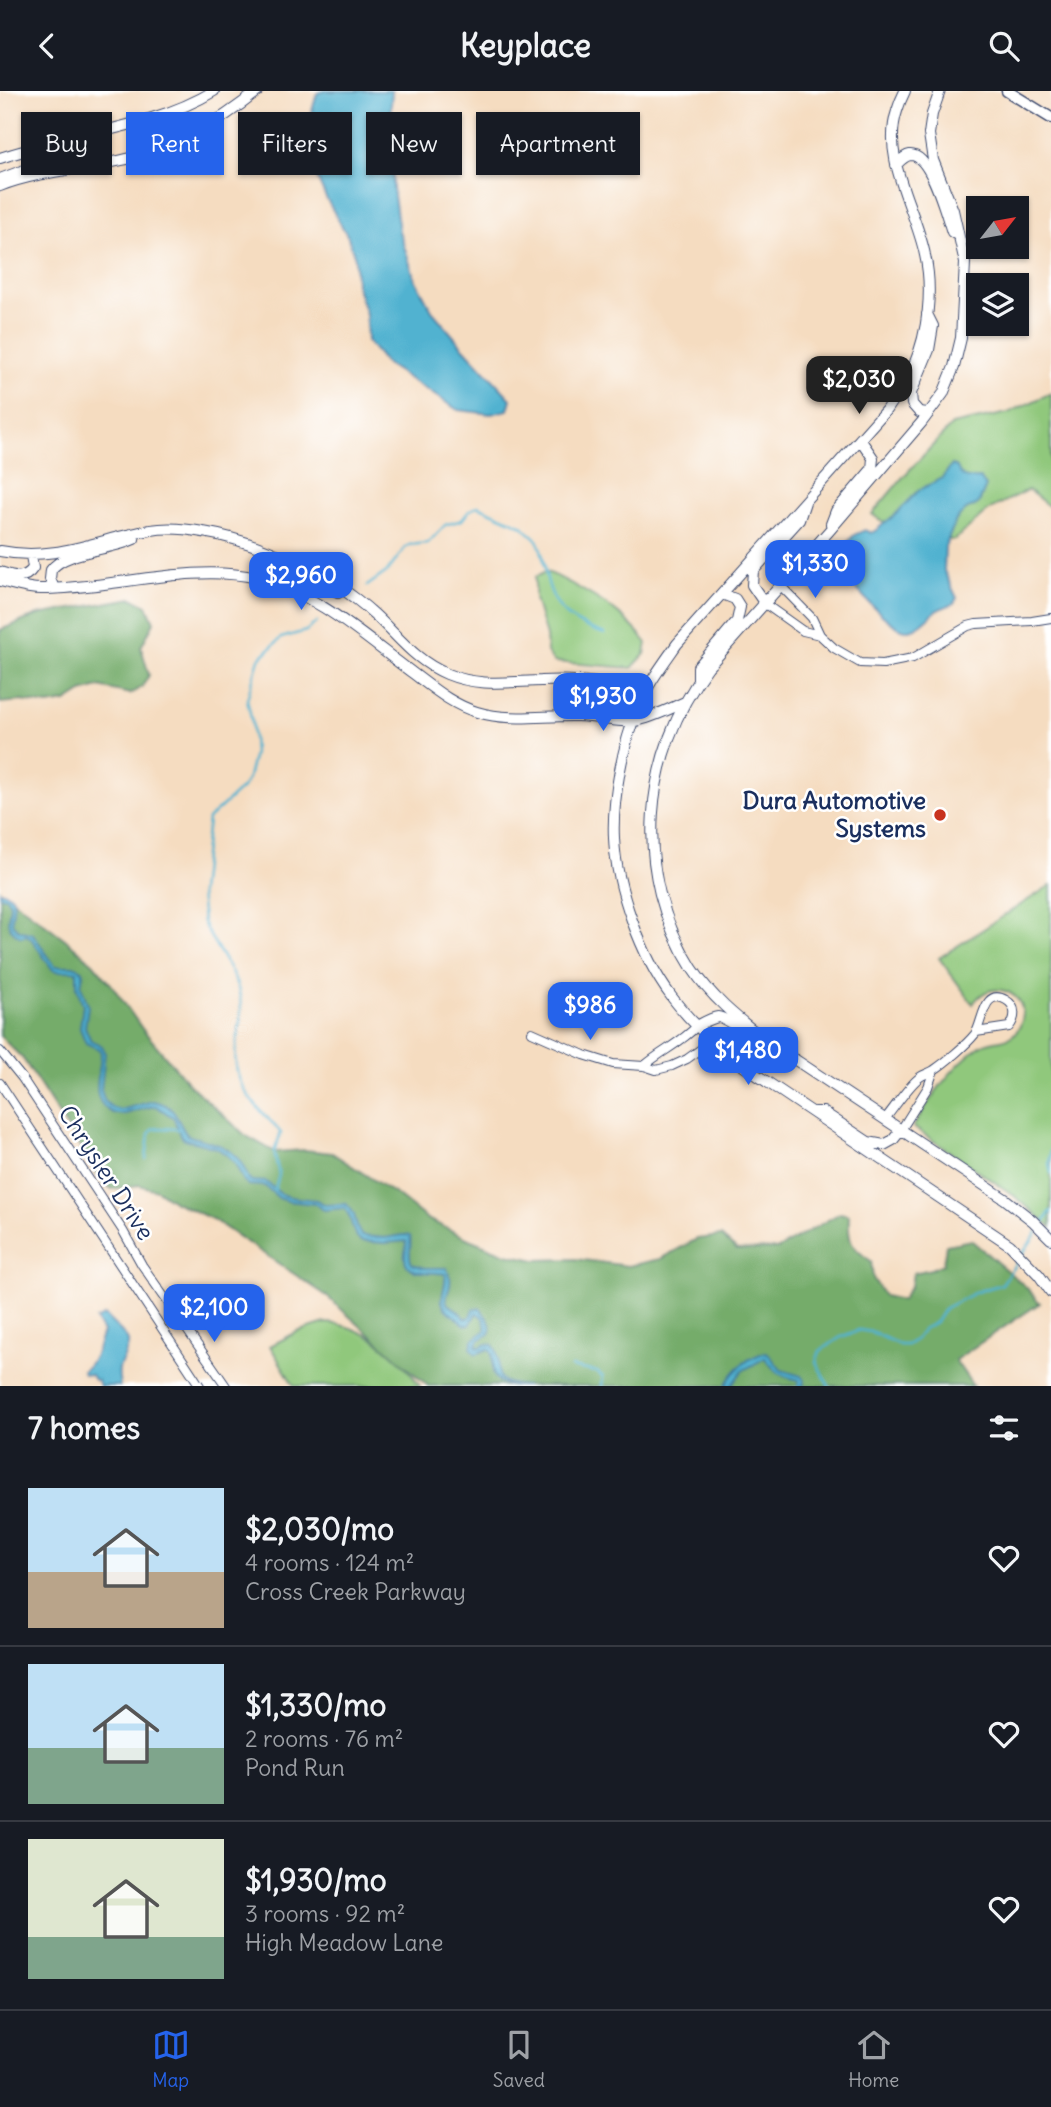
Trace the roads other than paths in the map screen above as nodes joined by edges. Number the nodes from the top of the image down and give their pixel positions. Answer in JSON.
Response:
{"nodes":[{"id":1,"x":258,"y":91,"type":"edge"},
{"id":2,"x":905,"y":91,"type":"edge"},
{"id":3,"x":940,"y":91,"type":"edge"},
{"id":4,"x":1007,"y":91,"type":"edge"},
{"id":5,"x":212,"y":93,"type":"edge"},
{"id":6,"x":183,"y":112,"type":"edge"},
{"id":7,"x":1046,"y":112,"type":"edge"},
{"id":8,"x":224,"y":117,"type":"edge"},
{"id":9,"x":1051,"y":118,"type":"edge"},
{"id":10,"x":112,"y":128,"type":"edge"},
{"id":11,"x":21,"y":151,"type":"edge"},
{"id":12,"x":0,"y":158,"type":"edge"},
{"id":13,"x":126,"y":158,"type":"edge"},
{"id":14,"x":896,"y":165,"type":"junction"},
{"id":15,"x":21,"y":171,"type":"edge"},
{"id":16,"x":0,"y":179,"type":"edge"},
{"id":17,"x":0,"y":186,"type":"edge"},
{"id":18,"x":960,"y":238,"type":"junction"},
{"id":19,"x":926,"y":313,"type":"junction"},
{"id":20,"x":929,"y":413,"type":"junction"},
{"id":21,"x":860,"y":439,"type":"junction"},
{"id":22,"x":807,"y":498,"type":"junction"},
{"id":23,"x":153,"y":529,"type":"junction"},
{"id":24,"x":829,"y":531,"type":"junction"},
{"id":25,"x":0,"y":551,"type":"edge"},
{"id":26,"x":31,"y":555,"type":"junction"},
{"id":27,"x":0,"y":572,"type":"edge"},
{"id":28,"x":0,"y":580,"type":"edge"},
{"id":29,"x":265,"y":580,"type":"junction"},
{"id":30,"x":780,"y":585,"type":"junction"},
{"id":31,"x":54,"y":588,"type":"junction"},
{"id":32,"x":722,"y":594,"type":"junction"},
{"id":33,"x":358,"y":601,"type":"junction"},
{"id":34,"x":765,"y":604,"type":"junction"},
{"id":35,"x":1051,"y":618,"type":"edge"},
{"id":36,"x":820,"y":635,"type":"junction"},
{"id":37,"x":698,"y":679,"type":"junction"},
{"id":38,"x":646,"y":693,"type":"junction"},
{"id":39,"x":685,"y":702,"type":"junction"},
{"id":40,"x":634,"y":721,"type":"junction"},
{"id":41,"x":697,"y":1026,"type":"junction"},
{"id":42,"x":976,"y":1032,"type":"junction"},
{"id":43,"x":533,"y":1033,"type":"dead end"},
{"id":44,"x":712,"y":1041,"type":"junction"},
{"id":45,"x":0,"y":1052,"type":"edge"},
{"id":46,"x":799,"y":1062,"type":"junction"},
{"id":47,"x":644,"y":1066,"type":"junction"},
{"id":48,"x":934,"y":1070,"type":"junction"},
{"id":49,"x":0,"y":1083,"type":"edge"},
{"id":50,"x":811,"y":1112,"type":"junction"},
{"id":51,"x":884,"y":1119,"type":"junction"},
{"id":52,"x":901,"y":1130,"type":"junction"},
{"id":53,"x":1051,"y":1239,"type":"edge"},
{"id":54,"x":1051,"y":1292,"type":"edge"},
{"id":55,"x":200,"y":1386,"type":"edge"},
{"id":56,"x":226,"y":1386,"type":"edge"}],
"edges":[{"from":1,"to":8,"type":"street"},
{"from":2,"to":14,"type":"street"},
{"from":3,"to":18,"type":"street"},
{"from":4,"to":7,"type":"main road"},
{"from":5,"to":6,"type":"street"},
{"from":5,"to":10,"type":"street"},
{"from":7,"to":9,"type":"main road"},
{"from":11,"to":12,"type":"street"},
{"from":13,"to":17,"type":"street"},
{"from":14,"to":18,"type":"street"},
{"from":14,"to":19,"type":"street"},
{"from":15,"to":16,"type":"street"},
{"from":18,"to":20,"type":"street"},
{"from":19,"to":20,"type":"street"},
{"from":19,"to":21,"type":"street"},
{"from":20,"to":24,"type":"street"},
{"from":21,"to":22,"type":"street"},
{"from":21,"to":24,"type":"street"},
{"from":22,"to":32,"type":"street"},
{"from":22,"to":34,"type":"street"},
{"from":23,"to":26,"type":"street"},
{"from":23,"to":31,"type":"street"},
{"from":23,"to":33,"type":"street"},
{"from":24,"to":30,"type":"street"},
{"from":25,"to":26,"type":"street"},
{"from":26,"to":27,"type":"street"},
{"from":28,"to":31,"type":"street"},
{"from":29,"to":31,"type":"street"},
{"from":29,"to":33,"type":"street"},
{"from":29,"to":40,"type":"street"},
{"from":30,"to":34,"type":"street"},
{"from":30,"to":36,"type":"street"},
{"from":32,"to":37,"type":"street"},
{"from":32,"to":38,"type":"street"},
{"from":33,"to":38,"type":"street"},
{"from":34,"to":36,"type":"street"},
{"from":34,"to":37,"type":"street"},
{"from":35,"to":36,"type":"street"},
{"from":37,"to":39,"type":"street"},
{"from":38,"to":40,"type":"street"},
{"from":39,"to":40,"type":"street"},
{"from":39,"to":46,"type":"street"},
{"from":40,"to":41,"type":"street"},
{"from":41,"to":44,"type":"street"},
{"from":41,"to":46,"type":"street"},
{"from":41,"to":47,"type":"street"},
{"from":42,"to":42,"type":"street"},
{"from":42,"to":48,"type":"street"},
{"from":43,"to":47,"type":"street"},
{"from":44,"to":47,"type":"street"},
{"from":44,"to":50,"type":"street"},
{"from":45,"to":56,"type":"street","name":"Chrysler Drive"},
{"from":46,"to":51,"type":"street"},
{"from":48,"to":51,"type":"street"},
{"from":48,"to":52,"type":"street"},
{"from":49,"to":55,"type":"street","name":"Chrysler Drive"},
{"from":50,"to":52,"type":"street"},
{"from":50,"to":54,"type":"street"},
{"from":51,"to":52,"type":"street"},
{"from":52,"to":53,"type":"street"}]}
